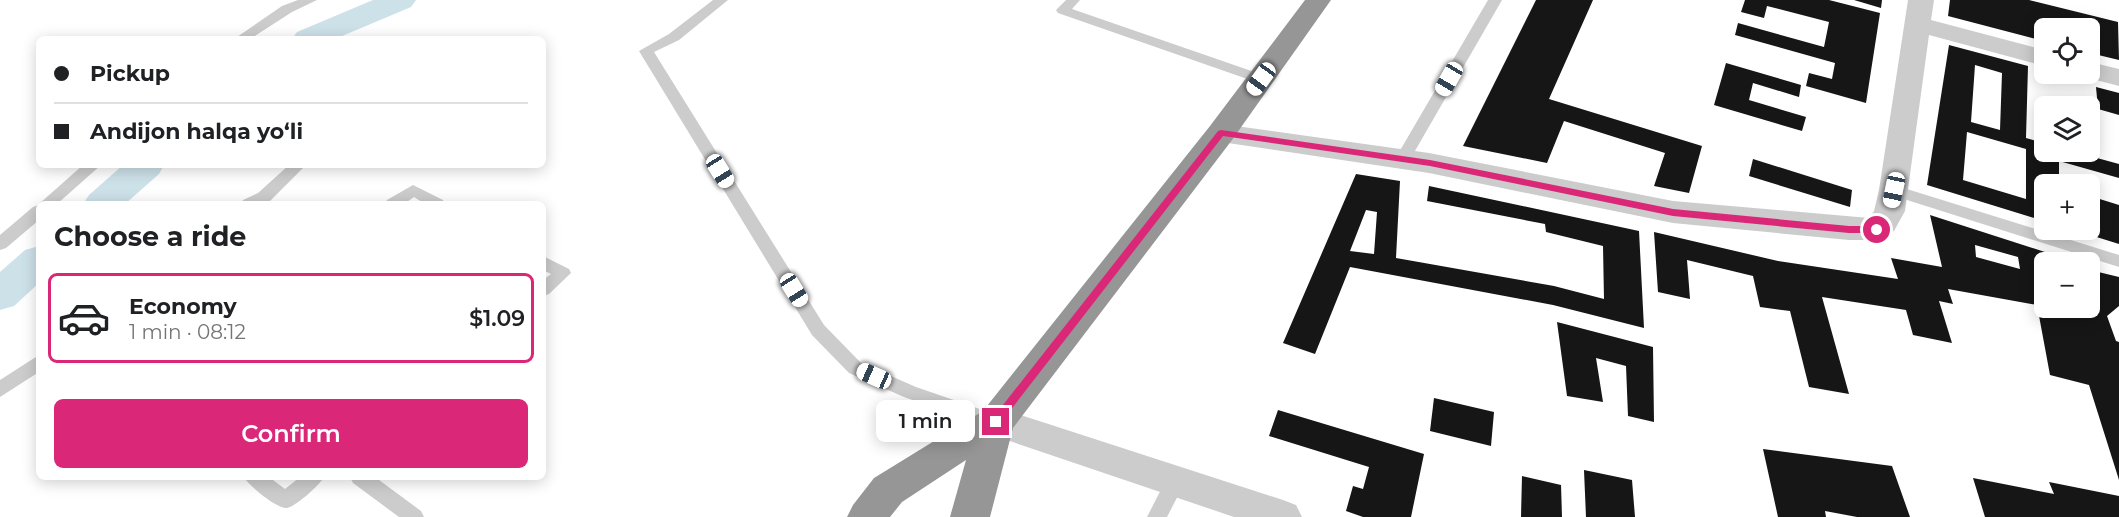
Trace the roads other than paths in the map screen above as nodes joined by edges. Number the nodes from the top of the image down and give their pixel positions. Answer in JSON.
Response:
{"nodes":[{"id":1,"x":310,"y":0,"type":"edge"},
{"id":2,"x":722,"y":0,"type":"edge"},
{"id":3,"x":1073,"y":0,"type":"edge"},
{"id":4,"x":1318,"y":0,"type":"edge"},
{"id":5,"x":1495,"y":0,"type":"edge"},
{"id":6,"x":1919,"y":12,"type":"edge"},
{"id":7,"x":246,"y":36,"type":"edge"},
{"id":8,"x":2034,"y":54,"type":"edge"},
{"id":9,"x":2100,"y":73,"type":"edge"},
{"id":10,"x":2119,"y":78,"type":"edge"},
{"id":11,"x":1261,"y":79,"type":"junction"},
{"id":12,"x":1221,"y":133,"type":"junction"},
{"id":13,"x":1403,"y":159,"type":"junction"},
{"id":14,"x":89,"y":168,"type":"edge"},
{"id":15,"x":295,"y":168,"type":"edge"},
{"id":16,"x":1894,"y":190,"type":"junction"},
{"id":17,"x":51,"y":201,"type":"edge"},
{"id":18,"x":255,"y":201,"type":"edge"},
{"id":19,"x":397,"y":201,"type":"edge"},
{"id":20,"x":432,"y":201,"type":"edge"},
{"id":21,"x":36,"y":214,"type":"edge"},
{"id":22,"x":0,"y":244,"type":"edge"},
{"id":23,"x":2119,"y":261,"type":"edge"},
{"id":24,"x":546,"y":264,"type":"edge"},
{"id":25,"x":546,"y":287,"type":"edge"},
{"id":26,"x":36,"y":364,"type":"edge"},
{"id":27,"x":0,"y":390,"type":"edge"},
{"id":28,"x":996,"y":422,"type":"junction"},
{"id":29,"x":258,"y":480,"type":"edge"},
{"id":30,"x":310,"y":480,"type":"edge"},
{"id":31,"x":364,"y":480,"type":"edge"},
{"id":32,"x":1175,"y":482,"type":"junction"},
{"id":33,"x":414,"y":517,"type":"edge"},
{"id":34,"x":867,"y":517,"type":"edge"},
{"id":35,"x":970,"y":517,"type":"edge"},
{"id":36,"x":1157,"y":517,"type":"edge"},
{"id":37,"x":1283,"y":517,"type":"edge"}],
"edges":[{"from":1,"to":7,"type":"lane"},
{"from":2,"to":28,"type":"lane"},
{"from":3,"to":11,"type":"lane"},
{"from":4,"to":11,"type":"highway"},
{"from":5,"to":13,"type":"lane"},
{"from":6,"to":8,"type":"street"},
{"from":6,"to":16,"type":"street"},
{"from":9,"to":10,"type":"street"},
{"from":11,"to":12,"type":"highway"},
{"from":12,"to":13,"type":"street"},
{"from":12,"to":28,"type":"highway"},
{"from":13,"to":16,"type":"street"},
{"from":14,"to":17,"type":"lane"},
{"from":15,"to":18,"type":"lane"},
{"from":16,"to":23,"type":"lane"},
{"from":19,"to":20,"type":"lane"},
{"from":21,"to":22,"type":"lane"},
{"from":24,"to":25,"type":"lane"},
{"from":26,"to":27,"type":"lane"},
{"from":28,"to":32,"type":"street"},
{"from":28,"to":34,"type":"highway"},
{"from":28,"to":35,"type":"highway"},
{"from":29,"to":30,"type":"lane"},
{"from":31,"to":33,"type":"lane"},
{"from":32,"to":36,"type":"lane"},
{"from":32,"to":37,"type":"street"}]}
